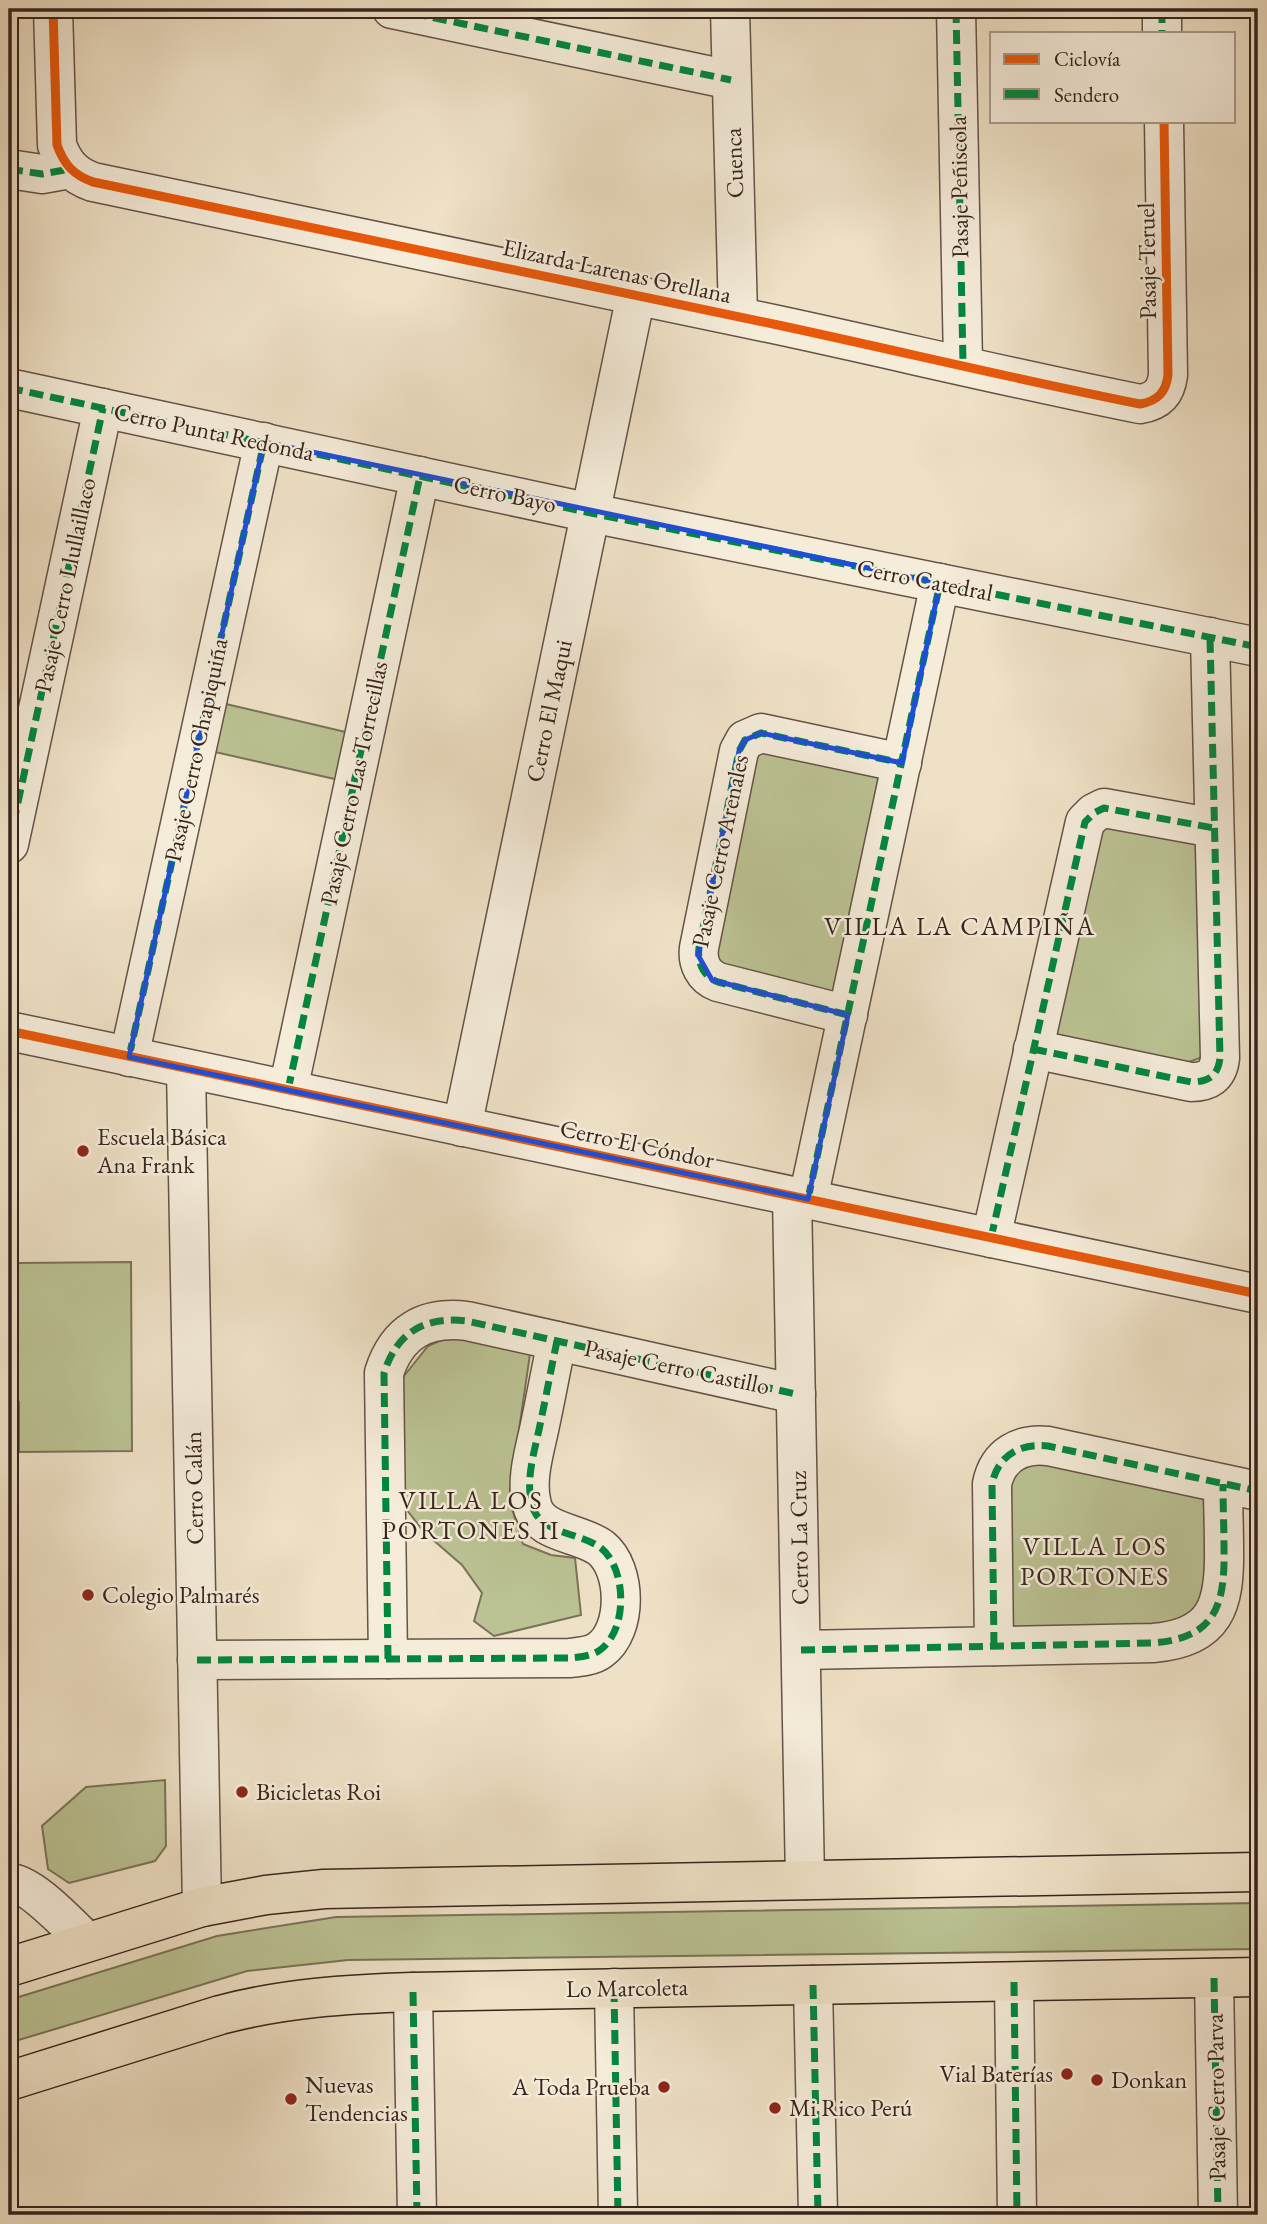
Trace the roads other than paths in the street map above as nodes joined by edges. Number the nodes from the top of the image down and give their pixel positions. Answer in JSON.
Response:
{"nodes":[{"id":1,"x":53,"y":9,"type":"edge"},
{"id":2,"x":392,"y":9,"type":"edge"},
{"id":3,"x":730,"y":9,"type":"edge"},
{"id":4,"x":956,"y":9,"type":"edge"},
{"id":5,"x":1162,"y":9,"type":"edge"},
{"id":6,"x":1162,"y":32,"type":"edge"},
{"id":7,"x":732,"y":80,"type":"junction"},
{"id":8,"x":1164,"y":122,"type":"edge"},
{"id":9,"x":9,"y":169,"type":"edge"},
{"id":10,"x":70,"y":169,"type":"junction"},
{"id":11,"x":636,"y":295,"type":"junction"},
{"id":12,"x":738,"y":316,"type":"junction"},
{"id":13,"x":963,"y":364,"type":"junction"},
{"id":14,"x":9,"y":388,"type":"edge"},
{"id":15,"x":1158,"y":398,"type":"joint"},
{"id":16,"x":103,"y":408,"type":"junction"},
{"id":17,"x":264,"y":442,"type":"junction"},
{"id":18,"x":420,"y":476,"type":"junction"},
{"id":19,"x":591,"y":513,"type":"junction"},
{"id":20,"x":940,"y":583,"type":"junction"},
{"id":21,"x":1210,"y":637,"type":"junction"},
{"id":22,"x":1258,"y":647,"type":"edge"},
{"id":23,"x":902,"y":763,"type":"junction"},
{"id":24,"x":1214,"y":828,"type":"junction"},
{"id":25,"x":9,"y":844,"type":"edge"},
{"id":26,"x":848,"y":1015,"type":"junction"},
{"id":27,"x":9,"y":1031,"type":"edge"},
{"id":28,"x":1034,"y":1049,"type":"junction"},
{"id":29,"x":129,"y":1057,"type":"junction"},
{"id":30,"x":186,"y":1069,"type":"junction"},
{"id":31,"x":288,"y":1090,"type":"junction"},
{"id":32,"x":462,"y":1127,"type":"junction"},
{"id":33,"x":800,"y":1198,"type":"junction"},
{"id":34,"x":991,"y":1238,"type":"junction"},
{"id":35,"x":1258,"y":1294,"type":"edge"},
{"id":36,"x":557,"y":1341,"type":"junction"},
{"id":37,"x":796,"y":1394,"type":"junction"},
{"id":38,"x":1240,"y":1488,"type":"edge"},
{"id":39,"x":994,"y":1646,"type":"junction"},
{"id":40,"x":801,"y":1650,"type":"junction"},
{"id":41,"x":388,"y":1659,"type":"junction"},
{"id":42,"x":197,"y":1660,"type":"junction"},
{"id":43,"x":1258,"y":1872,"type":"edge"},
{"id":44,"x":805,"y":1880,"type":"junction"},
{"id":45,"x":9,"y":1883,"type":"edge"},
{"id":46,"x":202,"y":1907,"type":"junction"},
{"id":47,"x":87,"y":1942,"type":"junction"},
{"id":48,"x":9,"y":1967,"type":"edge"},
{"id":49,"x":1258,"y":1977,"type":"edge"},
{"id":50,"x":1214,"y":1978,"type":"junction"},
{"id":51,"x":1014,"y":1982,"type":"junction"},
{"id":52,"x":813,"y":1985,"type":"junction"},
{"id":53,"x":614,"y":1988,"type":"junction"},
{"id":54,"x":413,"y":1992,"type":"junction"},
{"id":55,"x":9,"y":2081,"type":"edge"},
{"id":56,"x":418,"y":2215,"type":"edge"},
{"id":57,"x":618,"y":2215,"type":"edge"},
{"id":58,"x":818,"y":2215,"type":"edge"},
{"id":59,"x":1017,"y":2215,"type":"edge"},
{"id":60,"x":1218,"y":2215,"type":"edge"}],
"edges":[{"from":1,"to":10,"type":"street"},
{"from":2,"to":7,"type":"street"},
{"from":3,"to":7,"type":"street","name":"Cuenca"},
{"from":4,"to":13,"type":"street","name":"Pasaje Peñiscola"},
{"from":5,"to":6,"type":"street"},
{"from":7,"to":12,"type":"street","name":"Cuenca"},
{"from":8,"to":15,"type":"street","name":"Pasaje Teruel"},
{"from":9,"to":10,"type":"street"},
{"from":10,"to":11,"type":"street","name":"Elizarda Larenas Orellana"},
{"from":11,"to":12,"type":"street","name":"Elizarda Larenas Orellana"},
{"from":11,"to":19,"type":"street","name":"Cerro El Maqui"},
{"from":12,"to":13,"type":"street","name":"Elizarda Larenas Orellana"},
{"from":13,"to":15,"type":"street","name":"Elizarda Larenas Orellana"},
{"from":14,"to":16,"type":"street","name":"Cerro Punta Redonda"},
{"from":16,"to":17,"type":"street","name":"Cerro Punta Redonda"},
{"from":16,"to":25,"type":"street","name":"Pasaje Cerro Llullaillaco"},
{"from":17,"to":18,"type":"street","name":"Cerro Punta Redonda"},
{"from":17,"to":29,"type":"street","name":"Pasaje Cerro Chapiquiña"},
{"from":18,"to":19,"type":"street","name":"Cerro Bayo"},
{"from":18,"to":31,"type":"street","name":"Pasaje Cerro Las Torrecillas"},
{"from":19,"to":20,"type":"street","name":"Cerro Catedral"},
{"from":19,"to":32,"type":"street","name":"Cerro El Maqui"},
{"from":20,"to":21,"type":"street","name":"Cerro Catedral"},
{"from":20,"to":23,"type":"street"},
{"from":21,"to":22,"type":"street","name":"Cerro Catedral"},
{"from":21,"to":24,"type":"street"},
{"from":23,"to":26,"type":"street"},
{"from":23,"to":26,"type":"street","name":"Pasaje Cerro Arenales"},
{"from":24,"to":28,"type":"street"},
{"from":24,"to":28,"type":"street"},
{"from":26,"to":33,"type":"street"},
{"from":27,"to":29,"type":"street","name":"Cerro El Cóndor"},
{"from":28,"to":34,"type":"street"},
{"from":29,"to":30,"type":"street","name":"Cerro El Cóndor"},
{"from":30,"to":31,"type":"street","name":"Cerro El Cóndor"},
{"from":30,"to":42,"type":"street","name":"Cerro Calán"},
{"from":31,"to":32,"type":"street","name":"Cerro El Cóndor"},
{"from":32,"to":33,"type":"street","name":"Cerro El Cóndor"},
{"from":33,"to":34,"type":"street","name":"Cerro El Cóndor"},
{"from":33,"to":37,"type":"street","name":"Cerro La Cruz"},
{"from":34,"to":35,"type":"street","name":"Cerro El Cóndor"},
{"from":36,"to":37,"type":"street","name":"Pasaje Cerro Castillo"},
{"from":36,"to":41,"type":"street","name":"Pasaje Cerro Castillo"},
{"from":36,"to":41,"type":"street","name":"Pasaje Cerro Castillo"},
{"from":37,"to":40,"type":"street","name":"Cerro La Cruz"},
{"from":38,"to":39,"type":"street"},
{"from":38,"to":39,"type":"street"},
{"from":39,"to":40,"type":"street"},
{"from":40,"to":44,"type":"street","name":"Cerro La Cruz"},
{"from":41,"to":42,"type":"street","name":"Pasaje Cerro Castillo"},
{"from":42,"to":46,"type":"street","name":"Cerro Calán"},
{"from":43,"to":44,"type":"main road"},
{"from":44,"to":46,"type":"main road"},
{"from":45,"to":47,"type":"street"},
{"from":46,"to":47,"type":"main road"},
{"from":47,"to":48,"type":"main road"},
{"from":49,"to":50,"type":"main road","name":"Lo Marcoleta"},
{"from":50,"to":51,"type":"main road","name":"Lo Marcoleta"},
{"from":50,"to":60,"type":"street","name":"Pasaje Cerro Parva"},
{"from":51,"to":52,"type":"main road","name":"Lo Marcoleta"},
{"from":51,"to":59,"type":"street"},
{"from":52,"to":53,"type":"main road","name":"Lo Marcoleta"},
{"from":52,"to":58,"type":"street"},
{"from":53,"to":54,"type":"main road","name":"Lo Marcoleta"},
{"from":53,"to":57,"type":"street"},
{"from":54,"to":55,"type":"main road","name":"Lo Marcoleta"},
{"from":54,"to":56,"type":"street"}]}
